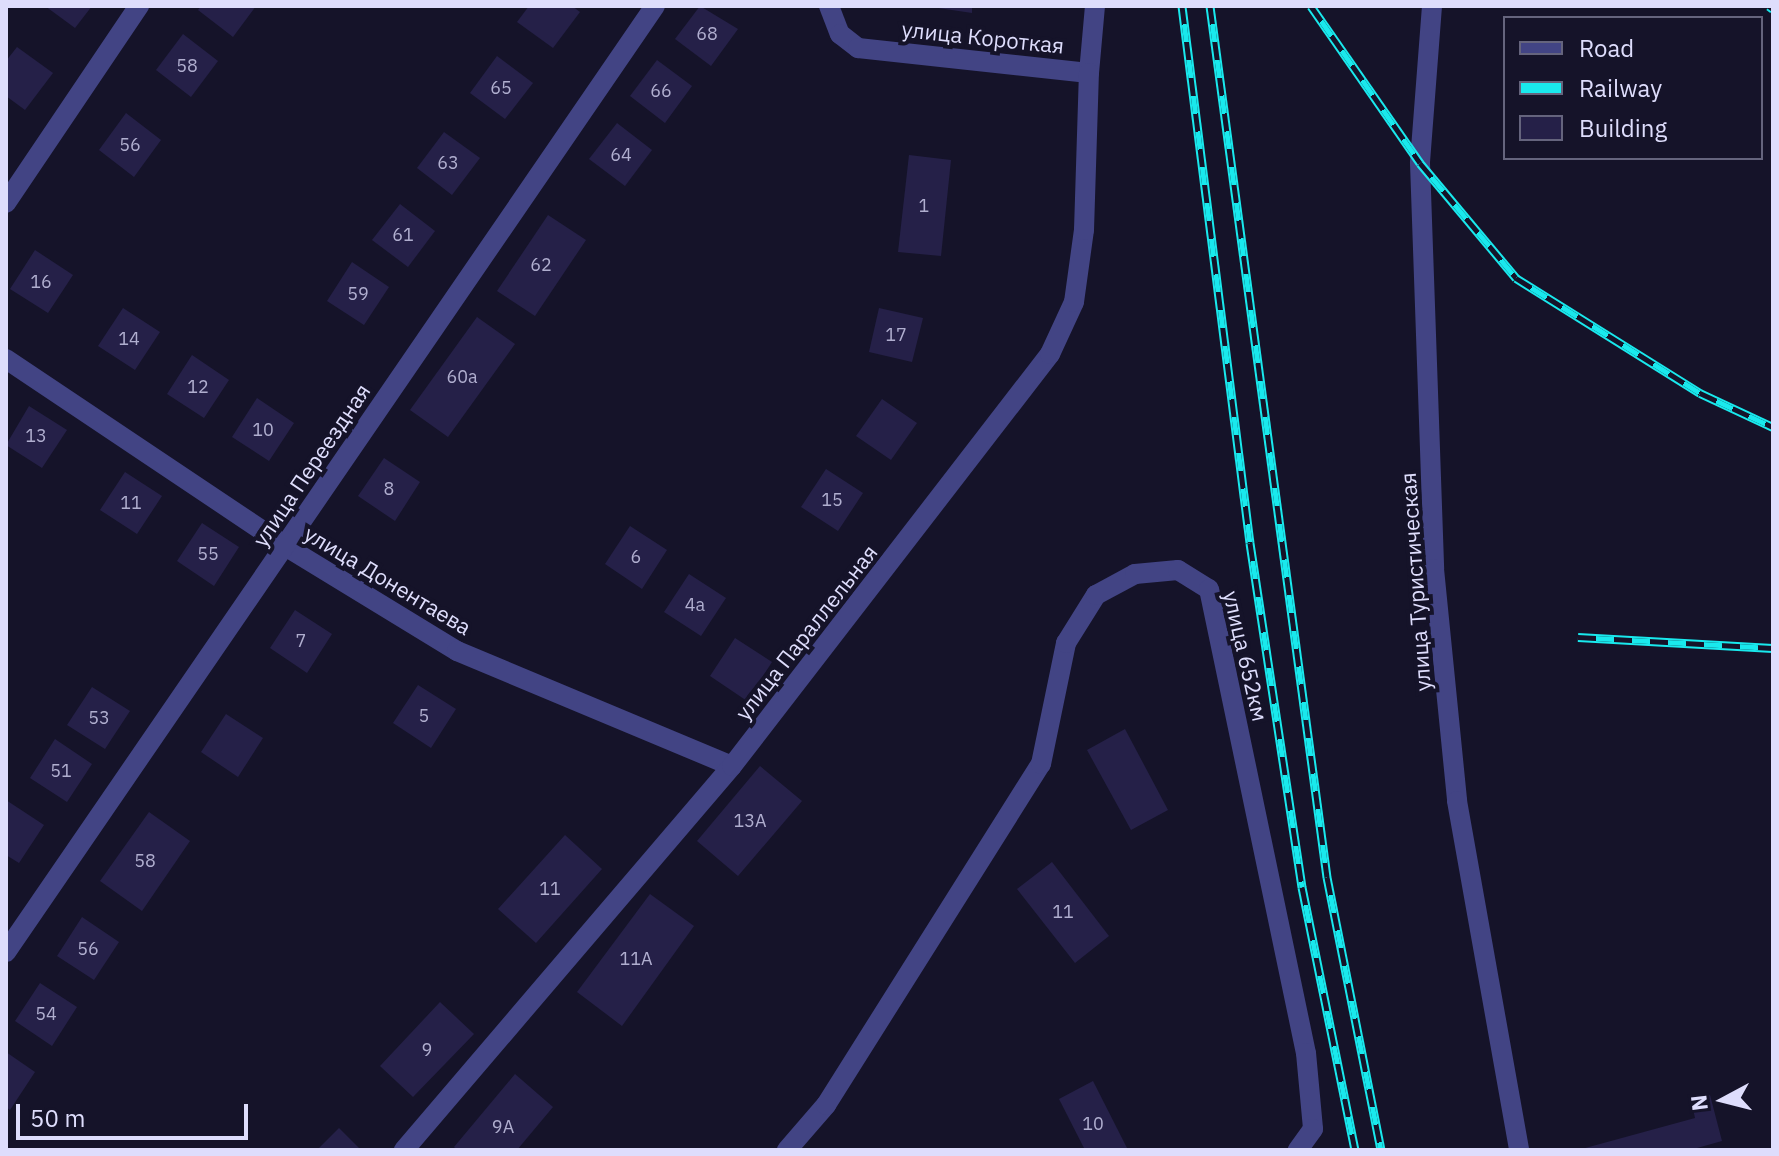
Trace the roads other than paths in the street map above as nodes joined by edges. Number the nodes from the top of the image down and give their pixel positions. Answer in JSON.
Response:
{"nodes":[{"id":1,"x":139,"y":6,"type":"edge"},
{"id":2,"x":655,"y":6,"type":"edge"},
{"id":3,"x":829,"y":6,"type":"edge"},
{"id":4,"x":1095,"y":6,"type":"edge"},
{"id":5,"x":1432,"y":6,"type":"edge"},
{"id":6,"x":1089,"y":73,"type":"junction"},
{"id":7,"x":6,"y":203,"type":"edge"},
{"id":8,"x":6,"y":359,"type":"edge"},
{"id":9,"x":285,"y":546,"type":"junction"},
{"id":10,"x":732,"y":766,"type":"junction"},
{"id":11,"x":6,"y":952,"type":"edge"},
{"id":12,"x":404,"y":1150,"type":"edge"},
{"id":13,"x":787,"y":1150,"type":"edge"},
{"id":14,"x":1298,"y":1150,"type":"edge"},
{"id":15,"x":1519,"y":1150,"type":"edge"}],
"edges":[{"from":1,"to":7,"type":"street"},
{"from":2,"to":9,"type":"street","name":"улица Переездная"},
{"from":3,"to":6,"type":"street","name":"улица Короткая"},
{"from":4,"to":6,"type":"street","name":"улица Короткая"},
{"from":5,"to":15,"type":"street","name":"улица Туристическая"},
{"from":6,"to":10,"type":"street","name":"улица Параллельная"},
{"from":8,"to":9,"type":"street","name":"улица Донентаева"},
{"from":9,"to":10,"type":"street","name":"улица Донентаева"},
{"from":9,"to":11,"type":"street","name":"улица Переездная"},
{"from":10,"to":12,"type":"street","name":"улица Параллельная"},
{"from":13,"to":14,"type":"street","name":"улица 652км"}]}
